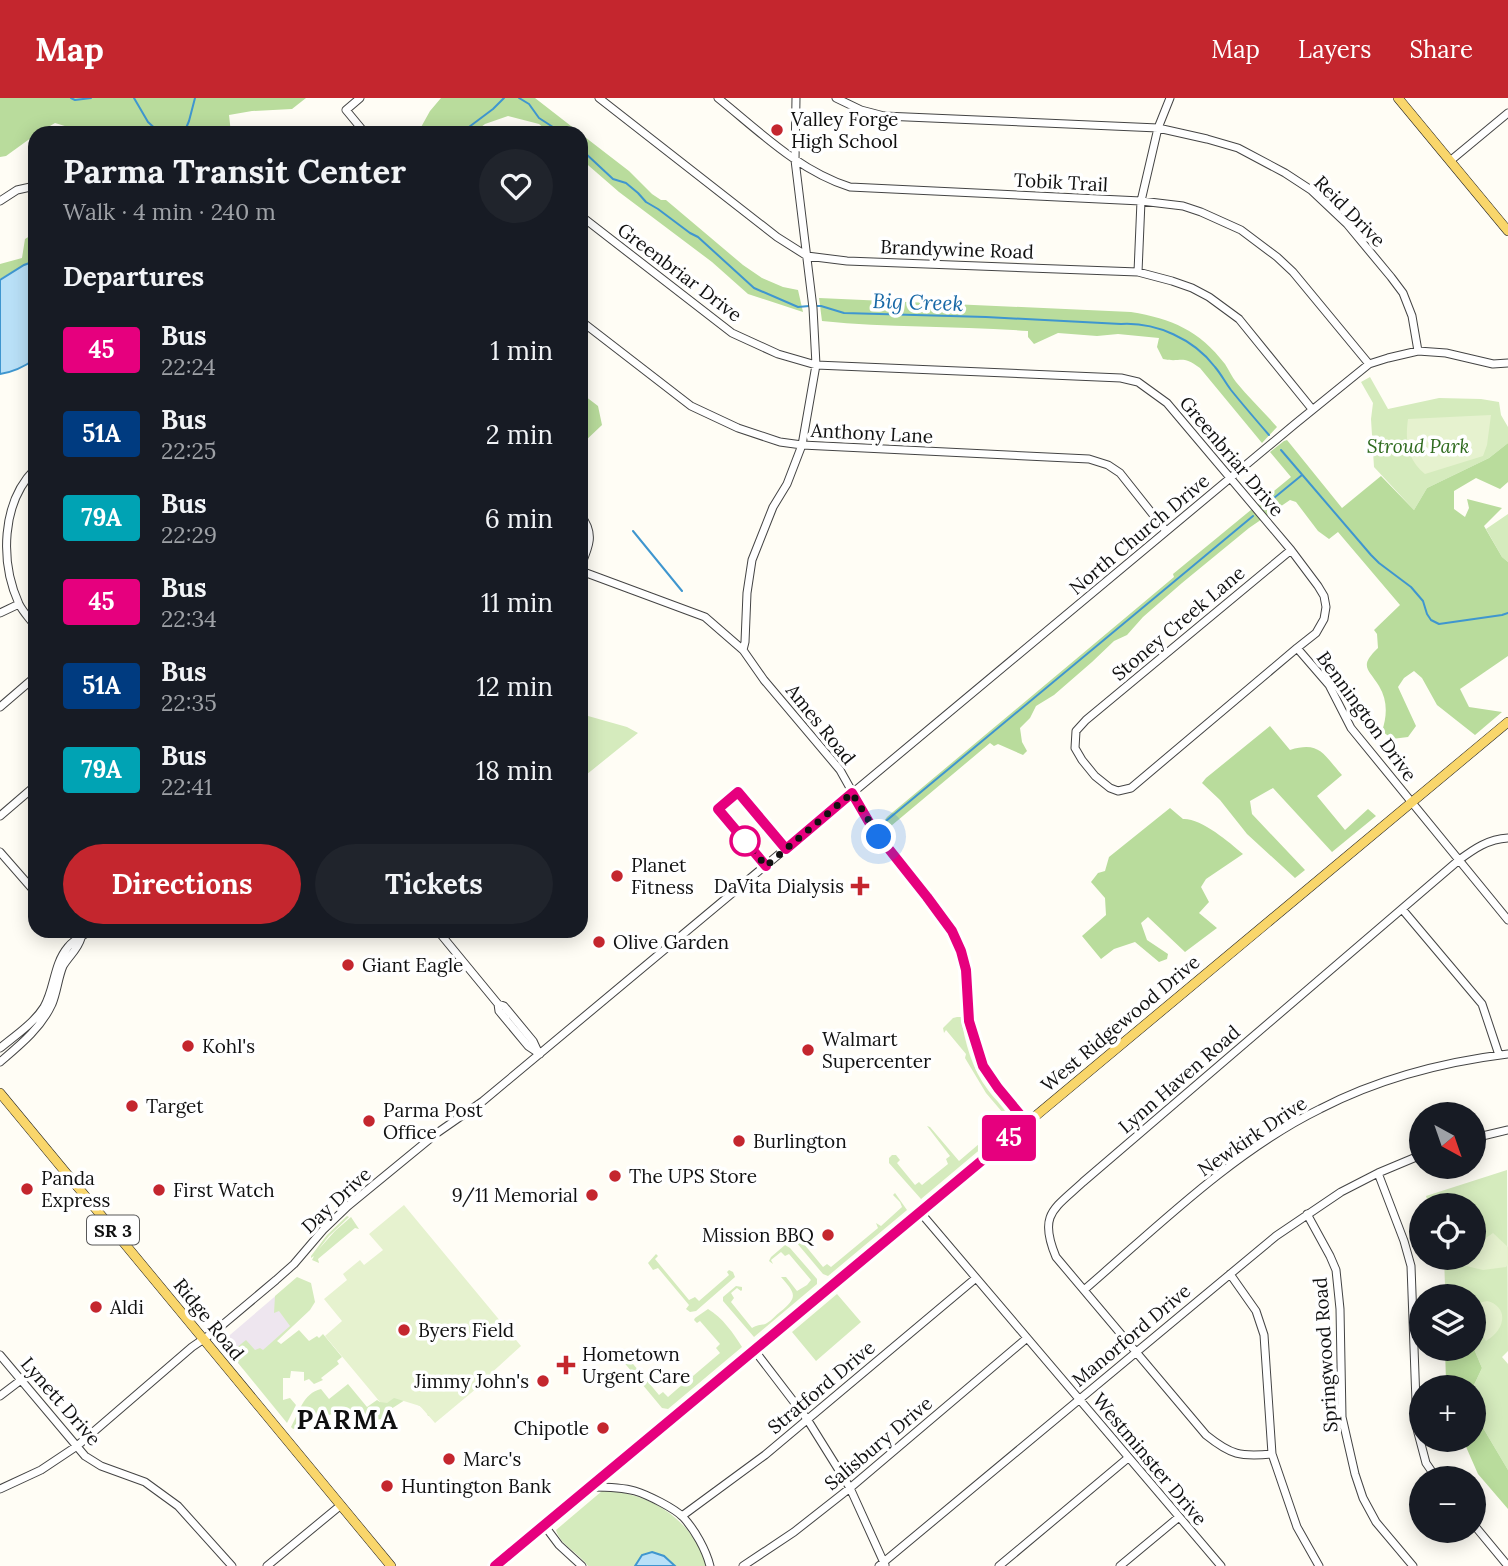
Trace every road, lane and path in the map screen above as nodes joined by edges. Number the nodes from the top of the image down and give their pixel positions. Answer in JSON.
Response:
{"nodes":[{"id":1,"x":360,"y":98,"type":"edge"},
{"id":2,"x":599,"y":98,"type":"edge"},
{"id":3,"x":718,"y":98,"type":"edge"},
{"id":4,"x":796,"y":98,"type":"edge"},
{"id":5,"x":836,"y":98,"type":"edge"},
{"id":6,"x":1170,"y":98,"type":"edge"},
{"id":7,"x":1398,"y":98,"type":"edge"},
{"id":8,"x":1508,"y":113,"type":"edge"},
{"id":9,"x":359,"y":126,"type":"edge"},
{"id":10,"x":1158,"y":128,"type":"junction"},
{"id":11,"x":795,"y":160,"type":"junction"},
{"id":12,"x":1451,"y":161,"type":"junction"},
{"id":13,"x":28,"y":188,"type":"edge"},
{"id":14,"x":0,"y":201,"type":"edge"},
{"id":15,"x":1141,"y":201,"type":"junction"},
{"id":16,"x":588,"y":221,"type":"edge"},
{"id":17,"x":1508,"y":231,"type":"edge"},
{"id":18,"x":807,"y":256,"type":"junction"},
{"id":19,"x":1138,"y":272,"type":"junction"},
{"id":20,"x":588,"y":326,"type":"edge"},
{"id":21,"x":1418,"y":351,"type":"junction"},
{"id":22,"x":1508,"y":363,"type":"edge"},
{"id":23,"x":1369,"y":364,"type":"junction"},
{"id":24,"x":816,"y":365,"type":"junction"},
{"id":25,"x":1312,"y":409,"type":"junction"},
{"id":26,"x":802,"y":445,"type":"junction"},
{"id":27,"x":28,"y":477,"type":"edge"},
{"id":28,"x":1230,"y":478,"type":"junction"},
{"id":29,"x":588,"y":531,"type":"edge"},
{"id":30,"x":1166,"y":531,"type":"junction"},
{"id":31,"x":3,"y":535,"type":"edge"},
{"id":32,"x":588,"y":549,"type":"edge"},
{"id":33,"x":1291,"y":550,"type":"junction"},
{"id":34,"x":588,"y":574,"type":"edge"},
{"id":35,"x":19,"y":604,"type":"junction"},
{"id":36,"x":0,"y":613,"type":"edge"},
{"id":37,"x":28,"y":616,"type":"edge"},
{"id":38,"x":745,"y":630,"type":"junction"},
{"id":39,"x":731,"y":639,"type":"junction"},
{"id":40,"x":1297,"y":649,"type":"junction"},
{"id":41,"x":743,"y":650,"type":"junction"},
{"id":42,"x":28,"y":683,"type":"edge"},
{"id":43,"x":0,"y":707,"type":"edge"},
{"id":44,"x":1086,"y":720,"type":"joint"},
{"id":45,"x":1508,"y":722,"type":"edge"},
{"id":46,"x":28,"y":792,"type":"edge"},
{"id":47,"x":852,"y":793,"type":"junction"},
{"id":48,"x":1412,"y":802,"type":"junction"},
{"id":49,"x":0,"y":816,"type":"edge"},
{"id":50,"x":1508,"y":838,"type":"edge"},
{"id":51,"x":0,"y":852,"type":"edge"},
{"id":52,"x":1459,"y":860,"type":"junction"},
{"id":53,"x":28,"y":884,"type":"edge"},
{"id":54,"x":1402,"y":909,"type":"junction"},
{"id":55,"x":1508,"y":920,"type":"edge"},
{"id":56,"x":81,"y":938,"type":"joint"},
{"id":57,"x":444,"y":938,"type":"edge"},
{"id":58,"x":0,"y":1048,"type":"edge"},
{"id":59,"x":540,"y":1054,"type":"junction"},
{"id":60,"x":1508,"y":1054,"type":"edge"},
{"id":61,"x":1499,"y":1055,"type":"junction"},
{"id":62,"x":0,"y":1062,"type":"edge"},
{"id":63,"x":0,"y":1093,"type":"edge"},
{"id":64,"x":1027,"y":1123,"type":"junction"},
{"id":65,"x":1508,"y":1129,"type":"edge"},
{"id":66,"x":1486,"y":1135,"type":"edge"},
{"id":67,"x":1409,"y":1160,"type":"edge"},
{"id":68,"x":1378,"y":1174,"type":"junction"},
{"id":69,"x":920,"y":1212,"type":"junction"},
{"id":70,"x":1307,"y":1214,"type":"junction"},
{"id":71,"x":1230,"y":1274,"type":"junction"},
{"id":72,"x":976,"y":1278,"type":"junction"},
{"id":73,"x":1084,"y":1290,"type":"junction"},
{"id":74,"x":1027,"y":1338,"type":"junction"},
{"id":75,"x":203,"y":1339,"type":"junction"},
{"id":76,"x":755,"y":1350,"type":"junction"},
{"id":77,"x":1136,"y":1352,"type":"junction"},
{"id":78,"x":0,"y":1355,"type":"edge"},
{"id":79,"x":21,"y":1380,"type":"junction"},
{"id":80,"x":0,"y":1396,"type":"edge"},
{"id":81,"x":1079,"y":1399,"type":"junction"},
{"id":82,"x":807,"y":1419,"type":"junction"},
{"id":83,"x":77,"y":1446,"type":"junction"},
{"id":84,"x":1272,"y":1454,"type":"junction"},
{"id":85,"x":1128,"y":1458,"type":"junction"},
{"id":86,"x":1428,"y":1466,"type":"edge"},
{"id":87,"x":591,"y":1487,"type":"junction"},
{"id":88,"x":850,"y":1488,"type":"junction"},
{"id":89,"x":0,"y":1489,"type":"edge"},
{"id":90,"x":341,"y":1505,"type":"junction"},
{"id":91,"x":682,"y":1516,"type":"junction"},
{"id":92,"x":1179,"y":1517,"type":"junction"},
{"id":93,"x":544,"y":1525,"type":"junction"},
{"id":94,"x":1486,"y":1539,"type":"edge"},
{"id":95,"x":882,"y":1565,"type":"edge"},
{"id":96,"x":232,"y":1566,"type":"edge"},
{"id":97,"x":267,"y":1566,"type":"edge"},
{"id":98,"x":391,"y":1566,"type":"edge"},
{"id":99,"x":496,"y":1566,"type":"edge"},
{"id":100,"x":582,"y":1566,"type":"edge"},
{"id":101,"x":710,"y":1566,"type":"edge"},
{"id":102,"x":744,"y":1566,"type":"edge"},
{"id":103,"x":999,"y":1566,"type":"edge"},
{"id":104,"x":1120,"y":1566,"type":"edge"},
{"id":105,"x":1221,"y":1566,"type":"edge"},
{"id":106,"x":1319,"y":1566,"type":"edge"},
{"id":107,"x":1413,"y":1566,"type":"edge"},
{"id":108,"x":1508,"y":1566,"type":"edge"}],
"edges":[{"from":1,"to":9,"type":"street"},
{"from":2,"to":18,"type":"street","name":"Brandywine Road"},
{"from":3,"to":11,"type":"street","name":"Tobik Trail"},
{"from":4,"to":11,"type":"street"},
{"from":5,"to":10,"type":"street","name":"Reid Drive"},
{"from":6,"to":10,"type":"street"},
{"from":7,"to":12,"type":"main road"},
{"from":8,"to":12,"type":"street"},
{"from":10,"to":15,"type":"street"},
{"from":10,"to":21,"type":"street","name":"Reid Drive"},
{"from":11,"to":15,"type":"street","name":"Tobik Trail"},
{"from":11,"to":18,"type":"street"},
{"from":12,"to":17,"type":"main road"},
{"from":13,"to":14,"type":"street"},
{"from":15,"to":19,"type":"street"},
{"from":15,"to":23,"type":"street","name":"Tobik Trail"},
{"from":16,"to":24,"type":"street","name":"Greenbriar Drive"},
{"from":18,"to":19,"type":"street","name":"Brandywine Road"},
{"from":18,"to":24,"type":"street"},
{"from":19,"to":25,"type":"street","name":"Brandywine Road"},
{"from":20,"to":26,"type":"street","name":"Anthony Lane"},
{"from":21,"to":22,"type":"street","name":"North Church Drive"},
{"from":21,"to":23,"type":"street","name":"North Church Drive"},
{"from":23,"to":25,"type":"street","name":"North Church Drive"},
{"from":24,"to":26,"type":"street"},
{"from":24,"to":28,"type":"street","name":"Greenbriar Drive"},
{"from":25,"to":28,"type":"street","name":"North Church Drive"},
{"from":26,"to":30,"type":"street","name":"Anthony Lane"},
{"from":26,"to":38,"type":"street"},
{"from":27,"to":31,"type":"street"},
{"from":28,"to":30,"type":"street","name":"North Church Drive"},
{"from":28,"to":33,"type":"street","name":"Greenbriar Drive"},
{"from":29,"to":32,"type":"street"},
{"from":30,"to":47,"type":"street","name":"North Church Drive"},
{"from":31,"to":35,"type":"street"},
{"from":33,"to":40,"type":"street","name":"Greenbriar Drive"},
{"from":33,"to":44,"type":"street","name":"Stoney Creek Lane"},
{"from":34,"to":39,"type":"street","name":"Ames Road"},
{"from":35,"to":36,"type":"street"},
{"from":35,"to":37,"type":"street"},
{"from":38,"to":39,"type":"street"},
{"from":38,"to":41,"type":"street"},
{"from":39,"to":41,"type":"street","name":"Ames Road"},
{"from":40,"to":44,"type":"street","name":"Greenbriar Drive"},
{"from":40,"to":48,"type":"street","name":"Bennington Drive"},
{"from":41,"to":47,"type":"street","name":"Ames Road"},
{"from":42,"to":43,"type":"street"},
{"from":45,"to":48,"type":"main road","name":"West Ridgewood Drive"},
{"from":46,"to":49,"type":"street"},
{"from":47,"to":59,"type":"street","name":"Day Drive"},
{"from":47,"to":64,"type":"street","name":"Ames Road"},
{"from":48,"to":52,"type":"street","name":"Bennington Drive"},
{"from":48,"to":64,"type":"main road","name":"West Ridgewood Drive"},
{"from":50,"to":52,"type":"street","name":"Lynn Haven Road"},
{"from":51,"to":53,"type":"street"},
{"from":52,"to":54,"type":"street","name":"Lynn Haven Road"},
{"from":52,"to":55,"type":"street","name":"Bennington Drive"},
{"from":54,"to":61,"type":"street"},
{"from":54,"to":73,"type":"street","name":"Lynn Haven Road"},
{"from":56,"to":58,"type":"street"},
{"from":56,"to":62,"type":"street"},
{"from":57,"to":59,"type":"street"},
{"from":59,"to":75,"type":"street","name":"Day Drive"},
{"from":60,"to":61,"type":"street","name":"Newkirk Drive"},
{"from":61,"to":73,"type":"street","name":"Newkirk Drive"},
{"from":63,"to":75,"type":"main road","name":"Ridge Road","number":"SR 3"},
{"from":64,"to":69,"type":"main road","name":"West Ridgewood Drive"},
{"from":65,"to":66,"type":"street"},
{"from":67,"to":68,"type":"street","name":"Manorford Drive"},
{"from":68,"to":70,"type":"street","name":"Manorford Drive"},
{"from":68,"to":86,"type":"street"},
{"from":69,"to":72,"type":"street","name":"Westminster Drive"},
{"from":69,"to":76,"type":"main road","name":"West Ridgewood Drive"},
{"from":70,"to":71,"type":"street","name":"Manorford Drive"},
{"from":70,"to":107,"type":"street","name":"Springwood Road"},
{"from":71,"to":77,"type":"street","name":"Manorford Drive"},
{"from":71,"to":84,"type":"street"},
{"from":72,"to":74,"type":"street","name":"Westminster Drive"},
{"from":72,"to":82,"type":"street","name":"Stratford Drive"},
{"from":73,"to":77,"type":"street","name":"Lynn Haven Road"},
{"from":74,"to":81,"type":"street","name":"Westminster Drive"},
{"from":74,"to":88,"type":"street","name":"Salisbury Drive"},
{"from":75,"to":83,"type":"street","name":"Day Drive"},
{"from":75,"to":90,"type":"main road","name":"Ridge Road","number":"SR 3"},
{"from":76,"to":82,"type":"street"},
{"from":76,"to":87,"type":"main road","name":"West Ridgewood Drive"},
{"from":77,"to":81,"type":"street","name":"Manorford Drive"},
{"from":77,"to":84,"type":"street","name":"Lynn Haven Road"},
{"from":78,"to":79,"type":"street","name":"Lynett Drive"},
{"from":79,"to":80,"type":"street"},
{"from":79,"to":83,"type":"street","name":"Lynett Drive"},
{"from":81,"to":85,"type":"street","name":"Westminster Drive"},
{"from":81,"to":95,"type":"street","name":"Manorford Drive"},
{"from":82,"to":88,"type":"street"},
{"from":82,"to":91,"type":"street","name":"Stratford Drive"},
{"from":83,"to":89,"type":"street","name":"Day Drive"},
{"from":83,"to":96,"type":"street","name":"Lynett Drive"},
{"from":84,"to":106,"type":"street"},
{"from":85,"to":92,"type":"street","name":"Westminster Drive"},
{"from":85,"to":103,"type":"street"},
{"from":87,"to":91,"type":"street"},
{"from":87,"to":93,"type":"main road","name":"West Ridgewood Drive"},
{"from":88,"to":95,"type":"street"},
{"from":88,"to":102,"type":"street","name":"Salisbury Drive"},
{"from":90,"to":97,"type":"street"},
{"from":90,"to":98,"type":"main road","name":"Ridge Road","number":"SR 3"},
{"from":91,"to":101,"type":"street"},
{"from":92,"to":104,"type":"street"},
{"from":92,"to":105,"type":"street","name":"Westminster Drive"},
{"from":93,"to":99,"type":"main road","name":"West Ridgewood Drive"},
{"from":93,"to":100,"type":"street"},
{"from":94,"to":108,"type":"street"}]}
